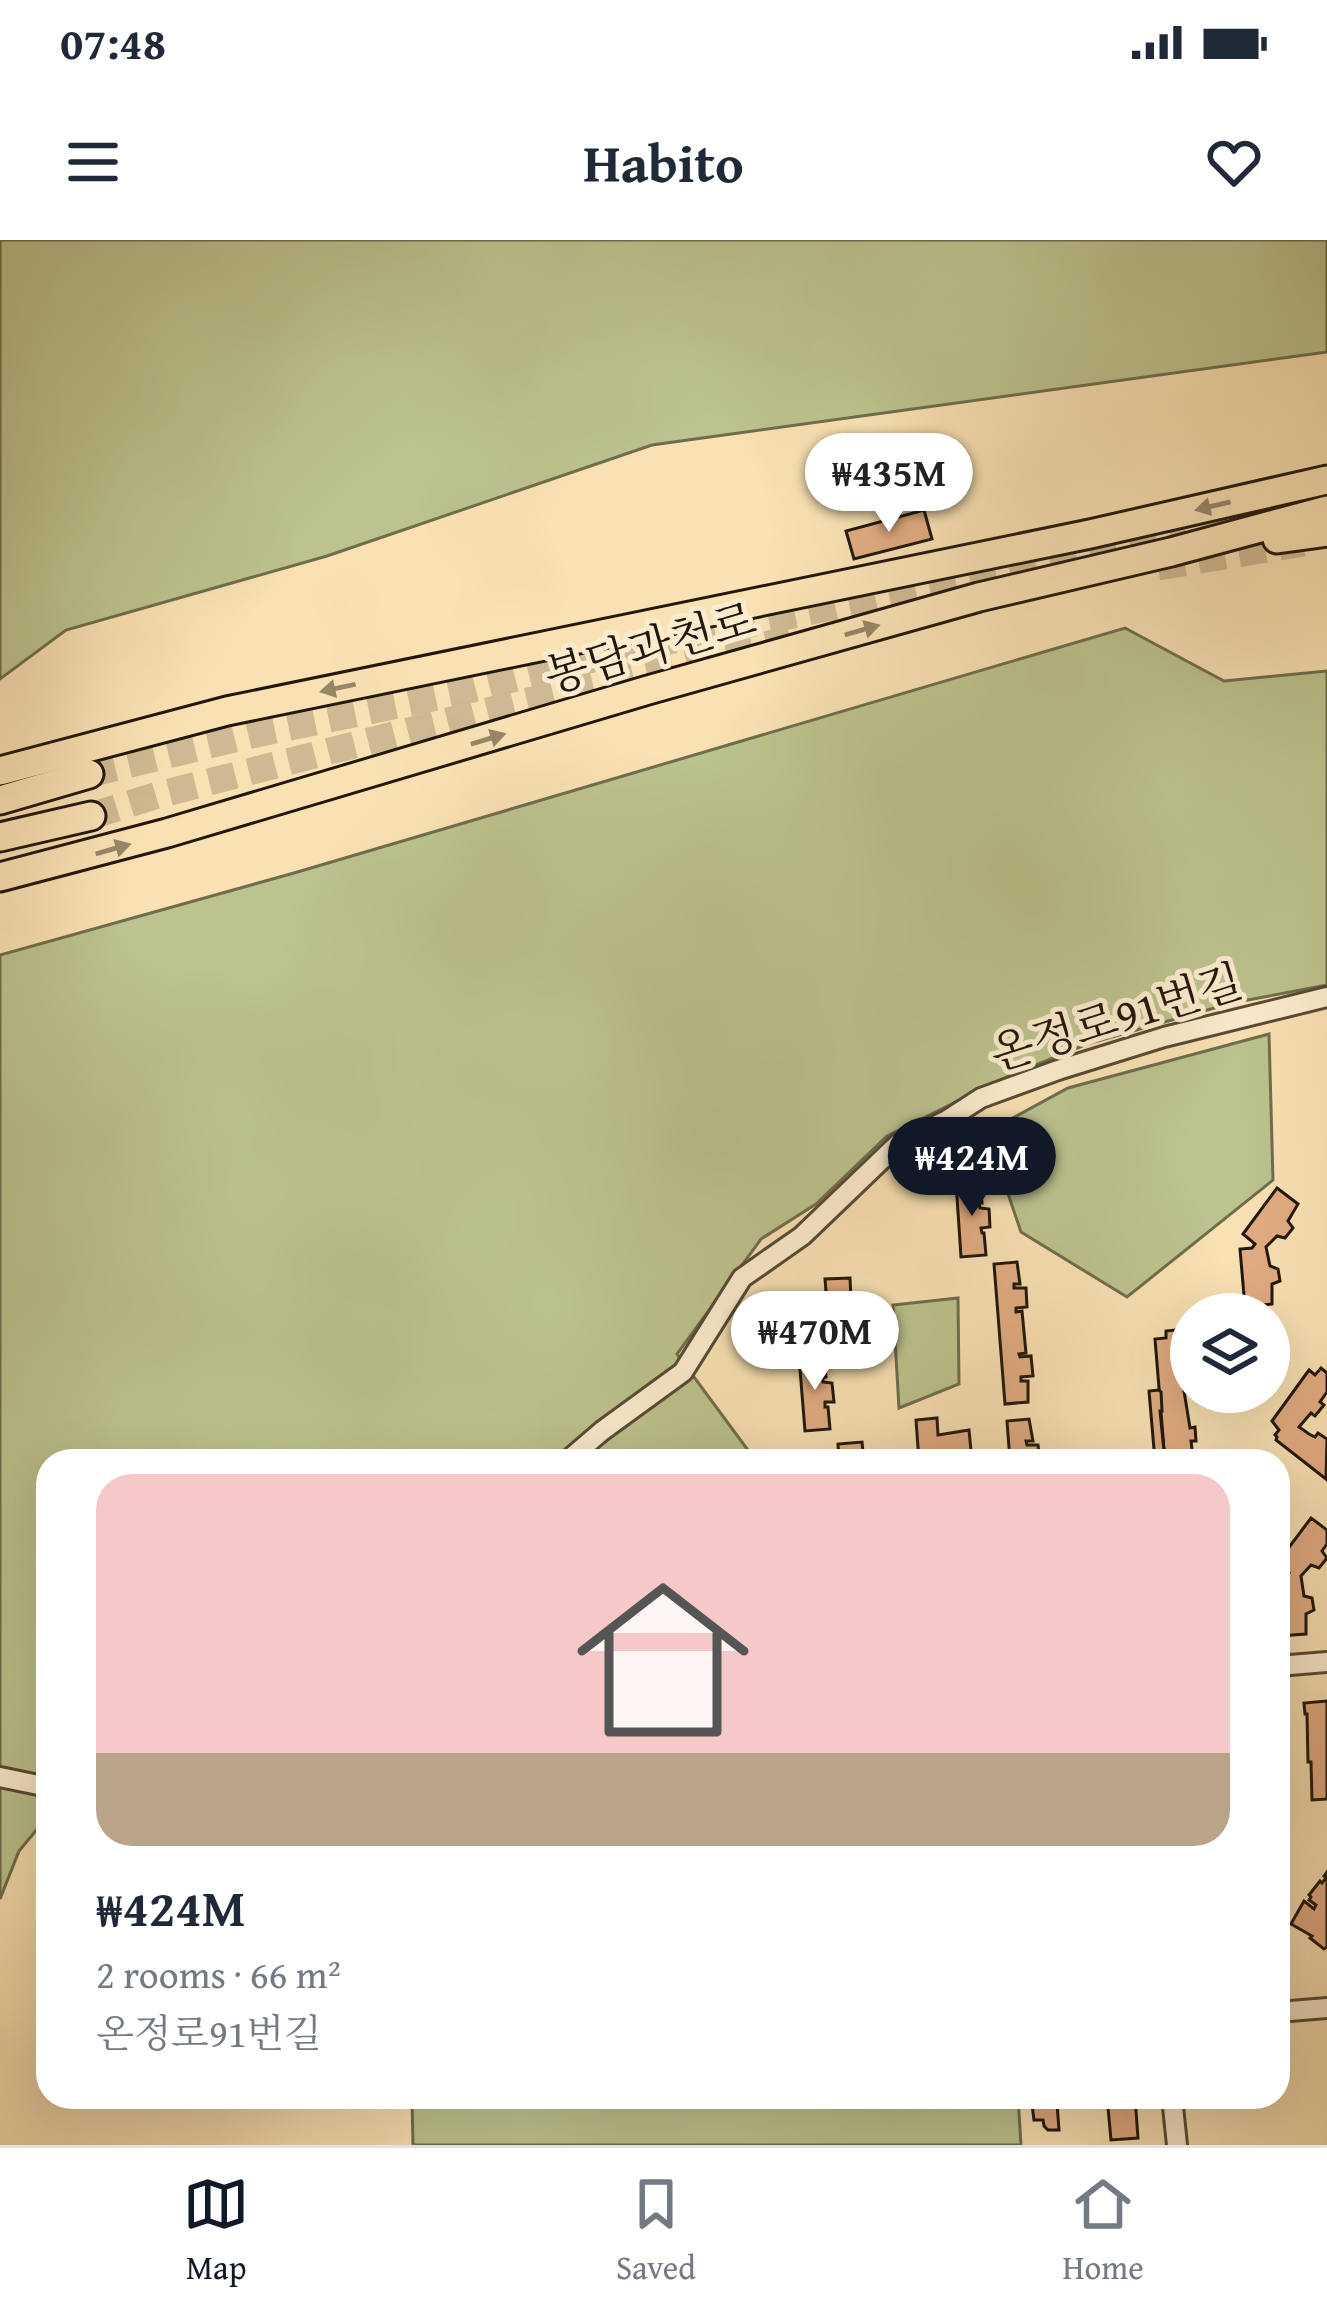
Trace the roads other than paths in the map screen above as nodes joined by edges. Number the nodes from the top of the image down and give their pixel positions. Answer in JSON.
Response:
{"nodes":[{"id":1,"x":1327,"y":480,"type":"edge"},
{"id":2,"x":1327,"y":510,"type":"edge"},
{"id":3,"x":1327,"y":532,"type":"edge"},
{"id":4,"x":1171,"y":552,"type":"junction"},
{"id":5,"x":0,"y":771,"type":"edge"},
{"id":6,"x":89,"y":774,"type":"tunnel mouth"},
{"id":7,"x":0,"y":800,"type":"edge"},
{"id":8,"x":91,"y":816,"type":"tunnel mouth"},
{"id":9,"x":0,"y":837,"type":"edge"},
{"id":10,"x":0,"y":878,"type":"edge"},
{"id":11,"x":1327,"y":997,"type":"edge"},
{"id":12,"x":581,"y":1449,"type":"edge"},
{"id":13,"x":1327,"y":1663,"type":"edge"},
{"id":14,"x":1290,"y":1665,"type":"edge"},
{"id":15,"x":0,"y":1777,"type":"edge"},
{"id":16,"x":36,"y":1784,"type":"edge"},
{"id":17,"x":1327,"y":2008,"type":"edge"},
{"id":18,"x":1290,"y":2011,"type":"edge"},
{"id":19,"x":1173,"y":2109,"type":"edge"},
{"id":20,"x":1177,"y":2145,"type":"edge"}],
"edges":[{"from":1,"to":5,"type":"highway","name":"봉담과천로","one_way":true},
{"from":2,"to":4,"type":"highway","name":"봉담과천로"},
{"from":3,"to":4,"type":"highway"},
{"from":10,"to":4,"type":"highway","name":"봉담과천로","one_way":true},
{"from":6,"to":7,"type":"highway"},
{"from":8,"to":9,"type":"highway"},
{"from":11,"to":12,"type":"street","name":"온정로91번길"},
{"from":13,"to":14,"type":"street"},
{"from":15,"to":16,"type":"street"},
{"from":17,"to":18,"type":"street"},
{"from":19,"to":20,"type":"street"}]}
